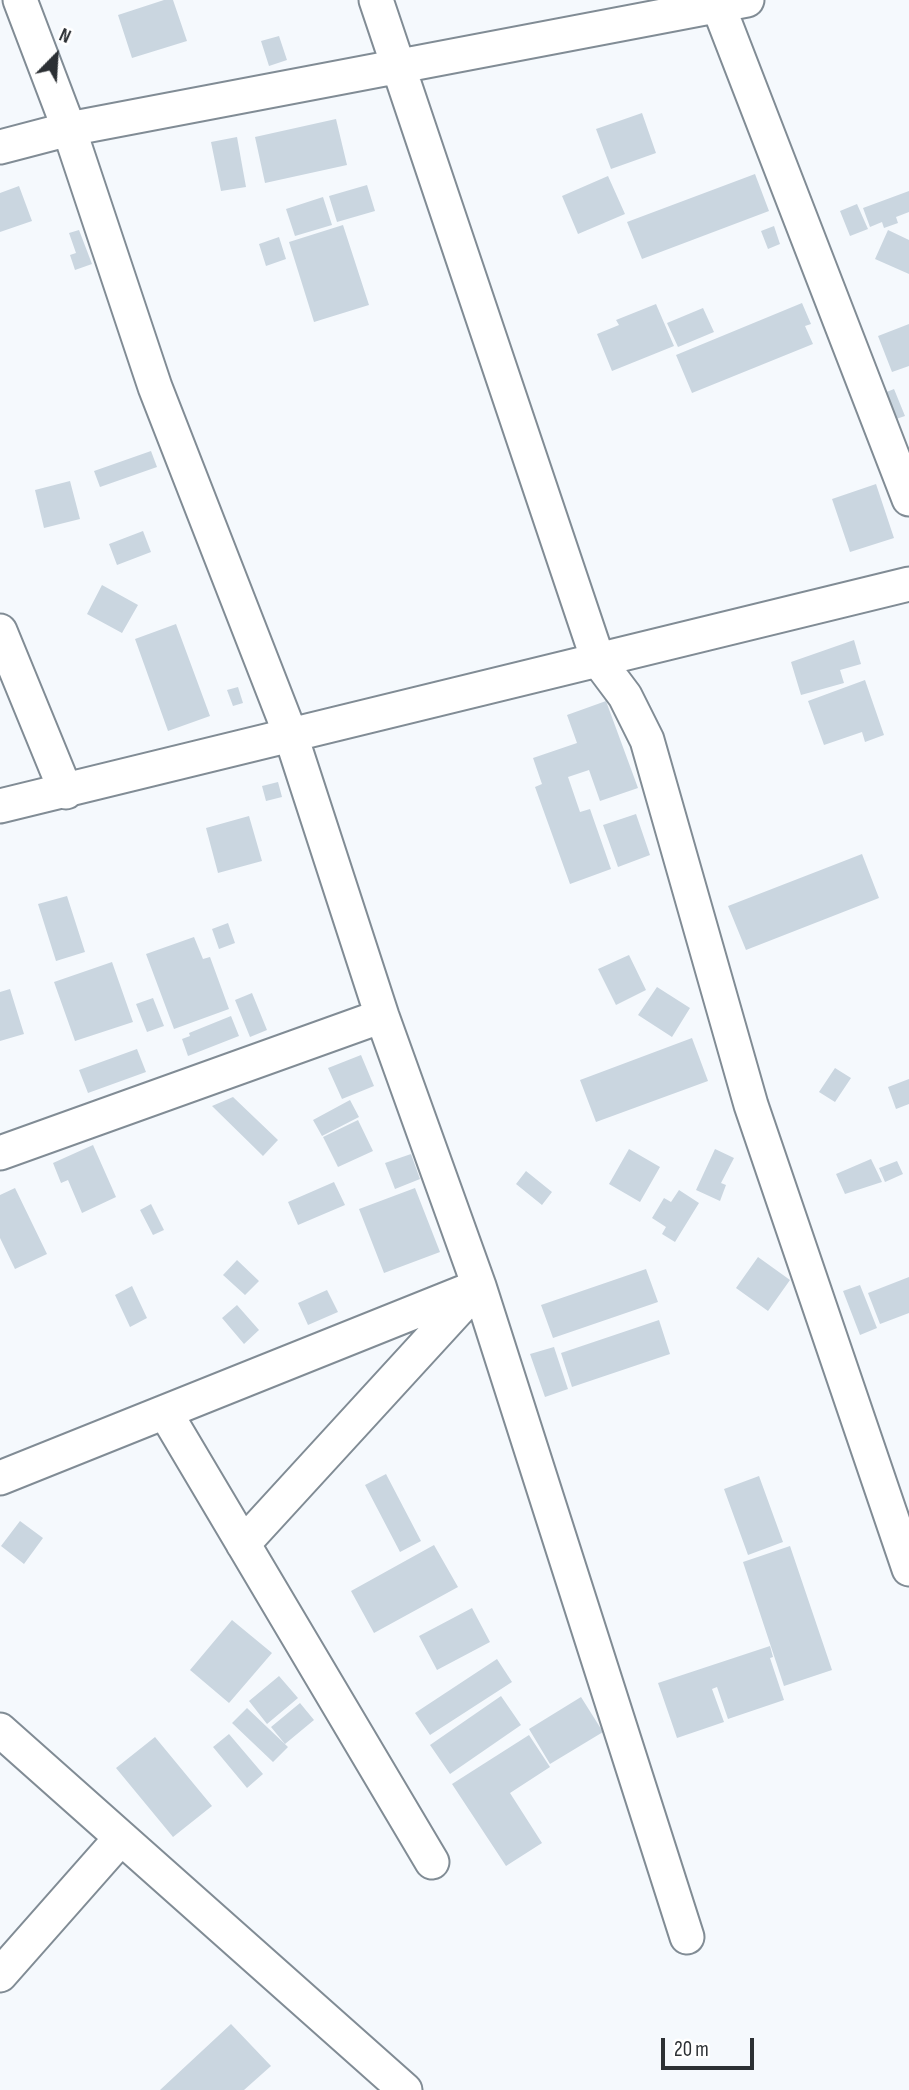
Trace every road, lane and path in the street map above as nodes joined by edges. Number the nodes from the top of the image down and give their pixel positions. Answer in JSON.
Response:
{"nodes":[{"id":1,"x":20,"y":0,"type":"edge"},
{"id":2,"x":376,"y":0,"type":"edge"},
{"id":3,"x":727,"y":2,"type":"edge"},
{"id":4,"x":398,"y":66,"type":"junction"},
{"id":5,"x":69,"y":128,"type":"junction"},
{"id":6,"x":0,"y":147,"type":"edge"},
{"id":7,"x":909,"y":499,"type":"edge"},
{"id":8,"x":909,"y":584,"type":"edge"},
{"id":9,"x":0,"y":631,"type":"edge"},
{"id":10,"x":598,"y":660,"type":"junction"},
{"id":11,"x":291,"y":736,"type":"junction"},
{"id":12,"x":66,"y":792,"type":"junction"},
{"id":13,"x":0,"y":806,"type":"edge"},
{"id":14,"x":382,"y":1016,"type":"junction"},
{"id":15,"x":0,"y":1153,"type":"edge"},
{"id":16,"x":479,"y":1286,"type":"junction"},
{"id":17,"x":165,"y":1412,"type":"junction"},
{"id":18,"x":0,"y":1478,"type":"edge"},
{"id":19,"x":243,"y":1544,"type":"junction"},
{"id":20,"x":909,"y":1569,"type":"edge"},
{"id":21,"x":0,"y":1730,"type":"edge"},
{"id":22,"x":120,"y":1839,"type":"junction"},
{"id":23,"x":432,"y":1862,"type":"dead end"},
{"id":24,"x":687,"y":1937,"type":"dead end"},
{"id":25,"x":0,"y":1975,"type":"edge"},
{"id":26,"x":405,"y":2090,"type":"edge"}],
"edges":[{"from":1,"to":5,"type":"street"},
{"from":2,"to":4,"type":"street"},
{"from":3,"to":4,"type":"street"},
{"from":3,"to":7,"type":"street"},
{"from":4,"to":5,"type":"street"},
{"from":4,"to":10,"type":"street"},
{"from":5,"to":6,"type":"street"},
{"from":5,"to":11,"type":"street"},
{"from":8,"to":10,"type":"street"},
{"from":9,"to":12,"type":"street"},
{"from":10,"to":11,"type":"street"},
{"from":10,"to":20,"type":"street"},
{"from":11,"to":12,"type":"street"},
{"from":11,"to":14,"type":"street"},
{"from":12,"to":13,"type":"street"},
{"from":14,"to":15,"type":"street"},
{"from":14,"to":16,"type":"street"},
{"from":16,"to":17,"type":"street"},
{"from":16,"to":19,"type":"street"},
{"from":16,"to":24,"type":"street"},
{"from":17,"to":18,"type":"street"},
{"from":17,"to":19,"type":"street"},
{"from":19,"to":23,"type":"street"},
{"from":21,"to":22,"type":"street"},
{"from":22,"to":25,"type":"street"},
{"from":22,"to":26,"type":"street"}]}
